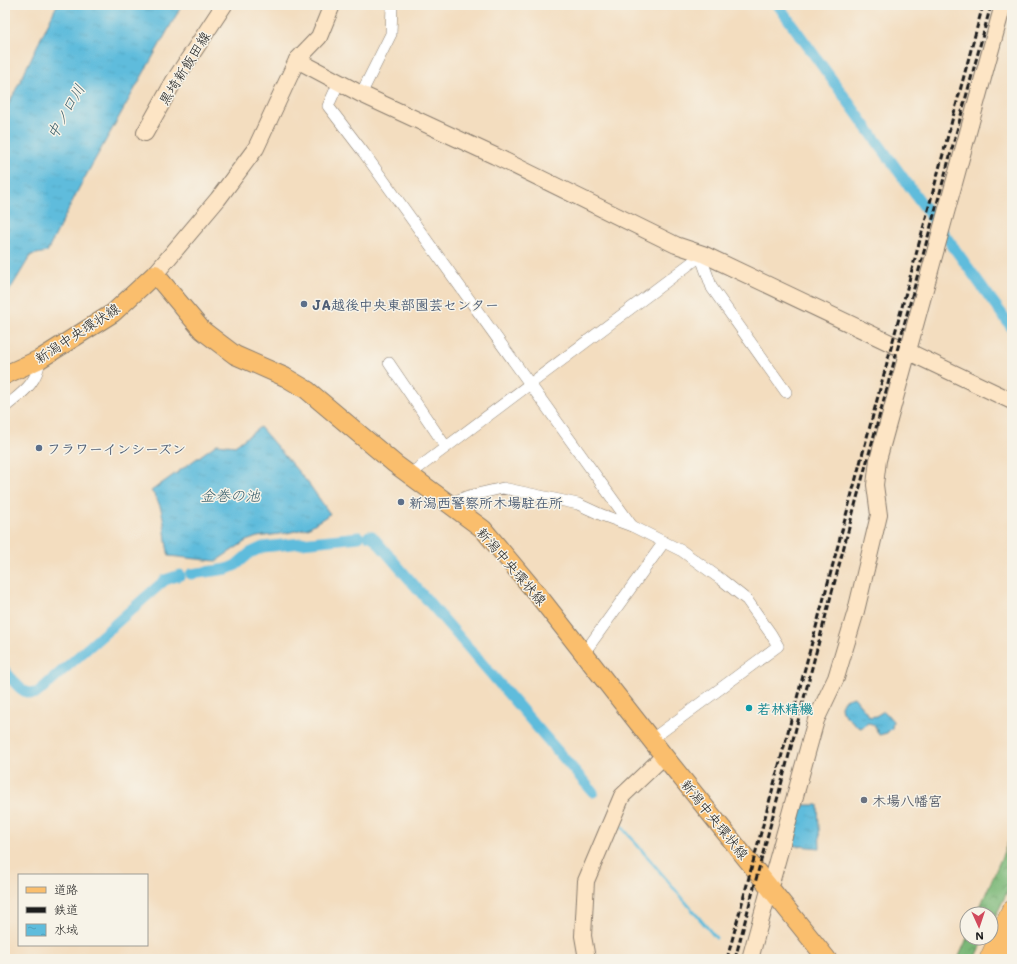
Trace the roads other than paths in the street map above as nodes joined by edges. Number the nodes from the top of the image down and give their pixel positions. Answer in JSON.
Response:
{"nodes":[{"id":1,"x":224,"y":5,"type":"edge"},
{"id":2,"x":332,"y":5,"type":"edge"},
{"id":3,"x":392,"y":5,"type":"edge"},
{"id":4,"x":1003,"y":5,"type":"edge"},
{"id":5,"x":296,"y":60,"type":"junction"},
{"id":6,"x":339,"y":82,"type":"junction"},
{"id":7,"x":361,"y":94,"type":"junction"},
{"id":8,"x":145,"y":133,"type":"dead end"},
{"id":9,"x":703,"y":254,"type":"junction"},
{"id":10,"x":155,"y":274,"type":"junction"},
{"id":11,"x":908,"y":353,"type":"junction"},
{"id":12,"x":40,"y":359,"type":"junction"},
{"id":13,"x":389,"y":363,"type":"dead end"},
{"id":14,"x":5,"y":375,"type":"edge"},
{"id":15,"x":530,"y":385,"type":"junction"},
{"id":16,"x":786,"y":392,"type":"dead end"},
{"id":17,"x":1012,"y":401,"type":"edge"},
{"id":18,"x":5,"y":407,"type":"edge"},
{"id":19,"x":446,"y":447,"type":"junction"},
{"id":20,"x":409,"y":475,"type":"junction"},
{"id":21,"x":448,"y":504,"type":"junction"},
{"id":22,"x":632,"y":526,"type":"junction"},
{"id":23,"x":664,"y":542,"type":"junction"},
{"id":24,"x":584,"y":653,"type":"junction"},
{"id":25,"x":652,"y":739,"type":"junction"},
{"id":26,"x":664,"y":756,"type":"junction"},
{"id":27,"x":770,"y":886,"type":"junction"},
{"id":28,"x":1012,"y":911,"type":"edge"},
{"id":29,"x":1012,"y":953,"type":"edge"},
{"id":30,"x":587,"y":959,"type":"edge"},
{"id":31,"x":750,"y":959,"type":"edge"},
{"id":32,"x":827,"y":959,"type":"edge"},
{"id":33,"x":990,"y":959,"type":"edge"},
{"id":34,"x":1009,"y":959,"type":"edge"}],
"edges":[{"from":1,"to":8,"type":"street","name":"黒埼新飯田線"},
{"from":2,"to":5,"type":"street"},
{"from":3,"to":7,"type":"street"},
{"from":4,"to":11,"type":"street"},
{"from":5,"to":6,"type":"street"},
{"from":5,"to":10,"type":"street"},
{"from":6,"to":7,"type":"street"},
{"from":6,"to":15,"type":"street"},
{"from":7,"to":9,"type":"street"},
{"from":9,"to":11,"type":"street"},
{"from":9,"to":15,"type":"street"},
{"from":9,"to":16,"type":"street"},
{"from":10,"to":12,"type":"main road","name":"新潟中央環状線"},
{"from":10,"to":20,"type":"main road","name":"新潟中央環状線"},
{"from":11,"to":17,"type":"street"},
{"from":11,"to":27,"type":"street"},
{"from":12,"to":14,"type":"main road","name":"新潟中央環状線"},
{"from":12,"to":18,"type":"street"},
{"from":13,"to":19,"type":"street"},
{"from":15,"to":19,"type":"street"},
{"from":15,"to":22,"type":"street"},
{"from":19,"to":20,"type":"street"},
{"from":20,"to":21,"type":"main road","name":"新潟中央環状線"},
{"from":21,"to":22,"type":"street"},
{"from":21,"to":24,"type":"main road","name":"新潟中央環状線"},
{"from":22,"to":23,"type":"street"},
{"from":23,"to":24,"type":"street"},
{"from":23,"to":25,"type":"street"},
{"from":24,"to":25,"type":"main road","name":"新潟中央環状線"},
{"from":25,"to":26,"type":"main road","name":"新潟中央環状線"},
{"from":26,"to":27,"type":"main road","name":"新潟中央環状線"},
{"from":26,"to":30,"type":"street"},
{"from":27,"to":31,"type":"street"},
{"from":27,"to":32,"type":"main road","name":"新潟中央環状線"},
{"from":28,"to":33,"type":"highway"},
{"from":29,"to":34,"type":"highway"}]}
